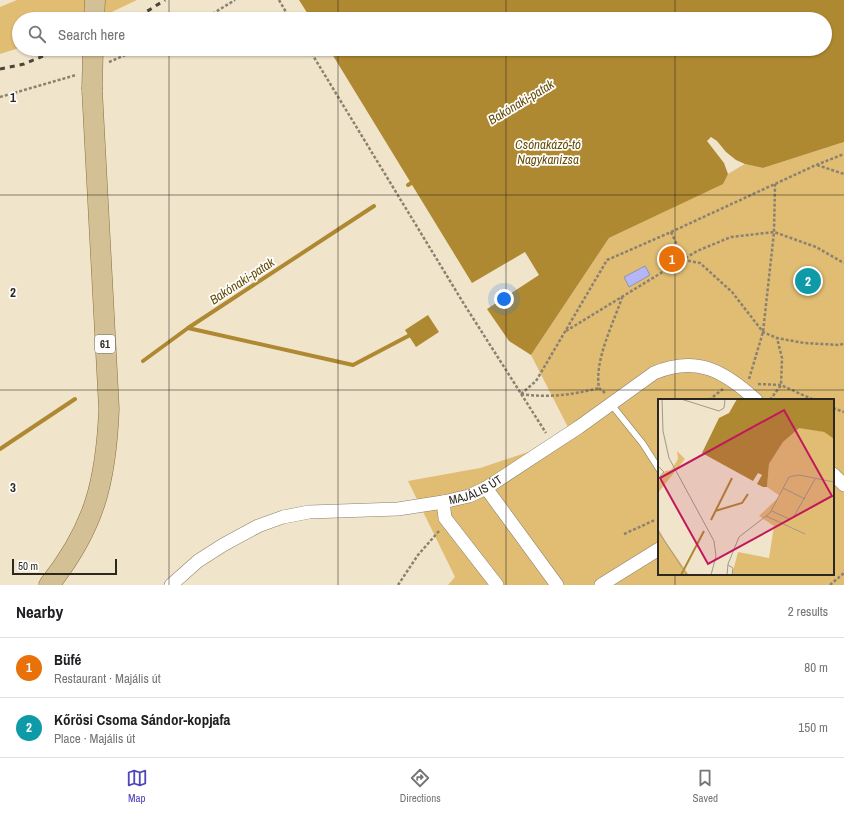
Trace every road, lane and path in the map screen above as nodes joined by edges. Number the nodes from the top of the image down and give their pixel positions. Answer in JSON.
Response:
{"nodes":[{"id":1,"x":95,"y":0,"type":"edge"},
{"id":2,"x":235,"y":0,"type":"edge"},
{"id":3,"x":279,"y":0,"type":"edge"},
{"id":4,"x":94,"y":12,"type":"edge"},
{"id":5,"x":215,"y":12,"type":"edge"},
{"id":6,"x":286,"y":12,"type":"edge"},
{"id":7,"x":93,"y":56,"type":"edge"},
{"id":8,"x":122,"y":56,"type":"edge"},
{"id":9,"x":313,"y":56,"type":"edge"},
{"id":10,"x":106,"y":63,"type":"dead end"},
{"id":11,"x":79,"y":74,"type":"dead end"},
{"id":12,"x":0,"y":97,"type":"edge"},
{"id":13,"x":844,"y":154,"type":"edge"},
{"id":14,"x":816,"y":165,"type":"junction"},
{"id":15,"x":844,"y":174,"type":"edge"},
{"id":16,"x":774,"y":184,"type":"junction"},
{"id":17,"x":671,"y":232,"type":"junction"},
{"id":18,"x":774,"y":232,"type":"junction"},
{"id":19,"x":684,"y":260,"type":"junction"},
{"id":20,"x":844,"y":263,"type":"edge"},
{"id":21,"x":624,"y":295,"type":"junction"},
{"id":22,"x":566,"y":331,"type":"junction"},
{"id":23,"x":763,"y":332,"type":"junction"},
{"id":24,"x":777,"y":338,"type":"junction"},
{"id":25,"x":844,"y":343,"type":"edge"},
{"id":26,"x":781,"y":385,"type":"junction"},
{"id":27,"x":747,"y":387,"type":"junction"},
{"id":28,"x":521,"y":394,"type":"junction"},
{"id":29,"x":755,"y":399,"type":"edge"},
{"id":30,"x":771,"y":399,"type":"edge"},
{"id":31,"x":812,"y":399,"type":"edge"},
{"id":32,"x":610,"y":404,"type":"junction"},
{"id":33,"x":834,"y":408,"type":"edge"},
{"id":34,"x":844,"y":412,"type":"edge"},
{"id":35,"x":553,"y":443,"type":"junction"},
{"id":36,"x":658,"y":467,"type":"edge"},
{"id":37,"x":834,"y":475,"type":"edge"},
{"id":38,"x":844,"y":485,"type":"edge"},
{"id":39,"x":486,"y":488,"type":"junction"},
{"id":40,"x":443,"y":502,"type":"junction"},
{"id":41,"x":445,"y":518,"type":"junction"},
{"id":42,"x":655,"y":520,"type":"dead end"},
{"id":43,"x":624,"y":534,"type":"dead end"},
{"id":44,"x":658,"y":550,"type":"edge"},
{"id":45,"x":844,"y":573,"type":"edge"},
{"id":46,"x":49,"y":585,"type":"edge"},
{"id":47,"x":171,"y":585,"type":"edge"},
{"id":48,"x":398,"y":585,"type":"edge"},
{"id":49,"x":498,"y":585,"type":"edge"},
{"id":50,"x":557,"y":585,"type":"edge"},
{"id":51,"x":602,"y":585,"type":"edge"},
{"id":52,"x":830,"y":585,"type":"edge"}],
"edges":[{"from":1,"to":4,"type":"main road"},
{"from":2,"to":5,"type":"path"},
{"from":3,"to":6,"type":"path"},
{"from":7,"to":46,"type":"main road","number":"61","bridge":true},
{"from":8,"to":10,"type":"path"},
{"from":9,"to":28,"type":"path"},
{"from":11,"to":12,"type":"path"},
{"from":13,"to":14,"type":"path"},
{"from":14,"to":15,"type":"path"},
{"from":14,"to":16,"type":"path"},
{"from":16,"to":17,"type":"path"},
{"from":16,"to":18,"type":"path"},
{"from":17,"to":19,"type":"path"},
{"from":17,"to":22,"type":"path"},
{"from":18,"to":19,"type":"path"},
{"from":18,"to":20,"type":"path"},
{"from":18,"to":23,"type":"path"},
{"from":19,"to":21,"type":"path"},
{"from":19,"to":23,"type":"path"},
{"from":21,"to":22,"type":"path"},
{"from":21,"to":28,"type":"path"},
{"from":22,"to":28,"type":"path"},
{"from":23,"to":24,"type":"path"},
{"from":23,"to":27,"type":"path"},
{"from":24,"to":25,"type":"path"},
{"from":24,"to":26,"type":"path"},
{"from":26,"to":27,"type":"path"},
{"from":26,"to":30,"type":"path"},
{"from":26,"to":31,"type":"path"},
{"from":27,"to":29,"type":"street","name":"MAJÁLIS ÚT"},
{"from":27,"to":32,"type":"street","name":"MAJÁLIS ÚT"},
{"from":28,"to":35,"type":"path"},
{"from":32,"to":35,"type":"street","name":"MAJÁLIS ÚT"},
{"from":32,"to":36,"type":"lane"},
{"from":33,"to":34,"type":"path"},
{"from":35,"to":39,"type":"street","name":"MAJÁLIS ÚT"},
{"from":37,"to":38,"type":"street"},
{"from":39,"to":40,"type":"street","name":"MAJÁLIS ÚT"},
{"from":39,"to":50,"type":"street"},
{"from":40,"to":41,"type":"street"},
{"from":40,"to":47,"type":"street","name":"MAJÁLIS ÚT"},
{"from":41,"to":48,"type":"path"},
{"from":41,"to":49,"type":"street"},
{"from":42,"to":43,"type":"path"},
{"from":44,"to":51,"type":"street"},
{"from":45,"to":52,"type":"path"}]}
